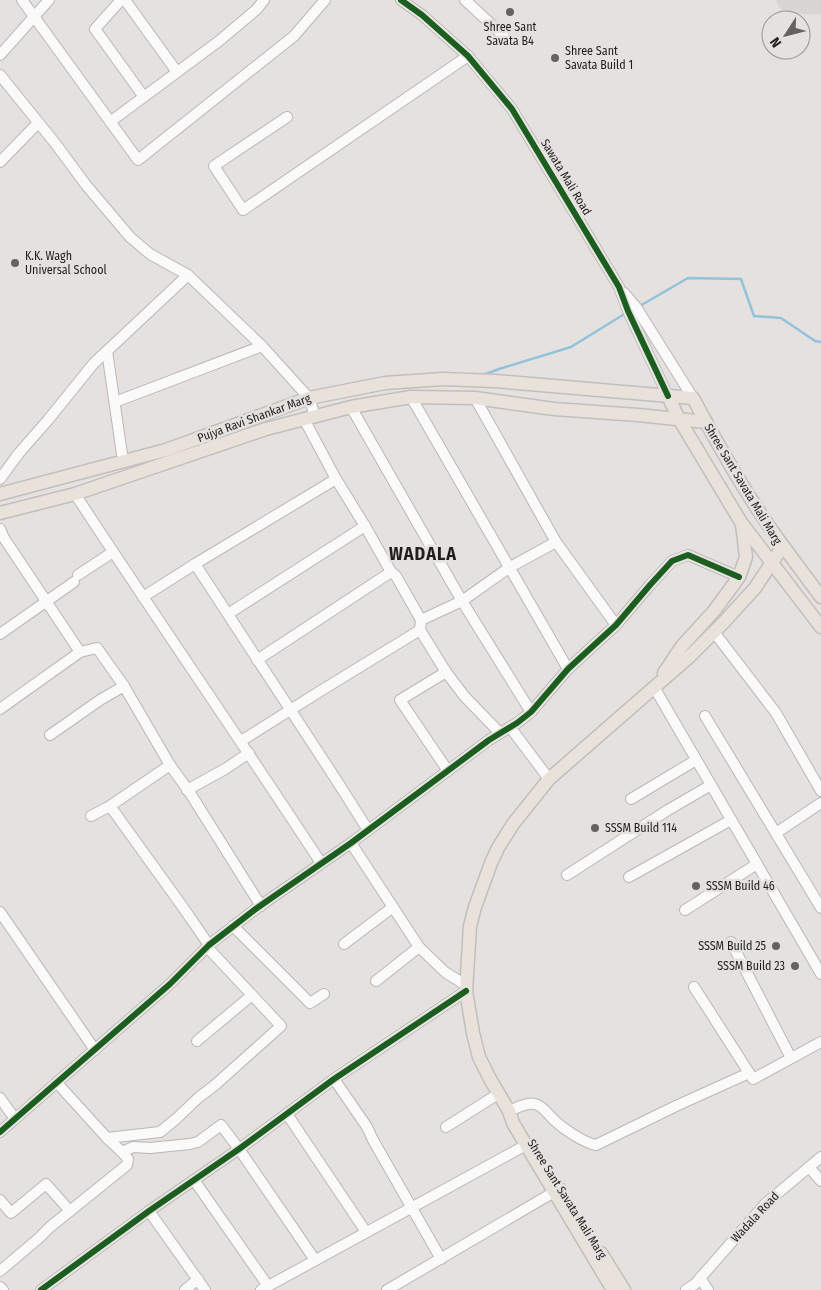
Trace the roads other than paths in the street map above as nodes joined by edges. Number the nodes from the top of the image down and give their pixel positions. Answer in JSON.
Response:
{"nodes":[{"id":1,"x":22,"y":0,"type":"edge"},
{"id":2,"x":48,"y":0,"type":"edge"},
{"id":3,"x":123,"y":0,"type":"edge"},
{"id":4,"x":264,"y":0,"type":"edge"},
{"id":5,"x":325,"y":0,"type":"edge"},
{"id":6,"x":402,"y":0,"type":"edge"},
{"id":7,"x":465,"y":0,"type":"edge"},
{"id":8,"x":34,"y":16,"type":"junction"},
{"id":9,"x":506,"y":38,"type":"dead end"},
{"id":10,"x":2,"y":48,"type":"edge"},
{"id":11,"x":468,"y":56,"type":"junction"},
{"id":12,"x":177,"y":72,"type":"junction"},
{"id":13,"x":0,"y":75,"type":"edge"},
{"id":14,"x":144,"y":97,"type":"junction"},
{"id":15,"x":287,"y":117,"type":"dead end"},
{"id":16,"x":110,"y":122,"type":"junction"},
{"id":17,"x":38,"y":123,"type":"junction"},
{"id":18,"x":0,"y":162,"type":"edge"},
{"id":19,"x":188,"y":275,"type":"junction"},
{"id":20,"x":619,"y":286,"type":"junction"},
{"id":21,"x":262,"y":346,"type":"junction"},
{"id":22,"x":107,"y":352,"type":"junction"},
{"id":23,"x":668,"y":396,"type":"junction"},
{"id":24,"x":411,"y":397,"type":"junction"},
{"id":25,"x":309,"y":398,"type":"junction"},
{"id":26,"x":475,"y":398,"type":"junction"},
{"id":27,"x":693,"y":398,"type":"junction"},
{"id":28,"x":115,"y":402,"type":"junction"},
{"id":29,"x":351,"y":407,"type":"junction"},
{"id":30,"x":309,"y":418,"type":"junction"},
{"id":31,"x":679,"y":419,"type":"junction"},
{"id":32,"x":706,"y":422,"type":"junction"},
{"id":33,"x":123,"y":461,"type":"junction"},
{"id":34,"x":0,"y":479,"type":"edge"},
{"id":35,"x":336,"y":479,"type":"junction"},
{"id":36,"x":0,"y":494,"type":"edge"},
{"id":37,"x":76,"y":494,"type":"junction"},
{"id":38,"x":0,"y":513,"type":"edge"},
{"id":39,"x":742,"y":524,"type":"junction"},
{"id":40,"x":365,"y":526,"type":"junction"},
{"id":41,"x":1,"y":536,"type":"edge"},
{"id":42,"x":556,"y":542,"type":"junction"},
{"id":43,"x":783,"y":546,"type":"junction"},
{"id":44,"x":113,"y":552,"type":"junction"},
{"id":45,"x":771,"y":562,"type":"junction"},
{"id":46,"x":195,"y":564,"type":"junction"},
{"id":47,"x":510,"y":568,"type":"junction"},
{"id":48,"x":391,"y":572,"type":"junction"},
{"id":49,"x":739,"y":577,"type":"junction"},
{"id":50,"x":820,"y":594,"type":"edge"},
{"id":51,"x":143,"y":597,"type":"junction"},
{"id":52,"x":462,"y":601,"type":"junction"},
{"id":53,"x":46,"y":602,"type":"junction"},
{"id":54,"x":228,"y":614,"type":"junction"},
{"id":55,"x":420,"y":625,"type":"junction"},
{"id":56,"x":616,"y":626,"type":"junction"},
{"id":57,"x":821,"y":626,"type":"edge"},
{"id":58,"x":714,"y":632,"type":"junction"},
{"id":59,"x":0,"y":634,"type":"edge"},
{"id":60,"x":80,"y":652,"type":"junction"},
{"id":61,"x":257,"y":660,"type":"junction"},
{"id":62,"x":568,"y":669,"type":"junction"},
{"id":63,"x":446,"y":672,"type":"junction"},
{"id":64,"x":124,"y":686,"type":"junction"},
{"id":65,"x":654,"y":687,"type":"junction"},
{"id":66,"x":0,"y":709,"type":"edge"},
{"id":67,"x":290,"y":710,"type":"junction"},
{"id":68,"x":531,"y":712,"type":"junction"},
{"id":69,"x":705,"y":716,"type":"dead end"},
{"id":70,"x":510,"y":727,"type":"junction"},
{"id":71,"x":500,"y":733,"type":"junction"},
{"id":72,"x":50,"y":735,"type":"dead end"},
{"id":73,"x":241,"y":741,"type":"junction"},
{"id":74,"x":249,"y":753,"type":"junction"},
{"id":75,"x":696,"y":760,"type":"junction"},
{"id":76,"x":170,"y":765,"type":"junction"},
{"id":77,"x":448,"y":771,"type":"junction"},
{"id":78,"x":549,"y":779,"type":"junction"},
{"id":79,"x":711,"y":785,"type":"junction"},
{"id":80,"x":187,"y":790,"type":"junction"},
{"id":81,"x":821,"y":791,"type":"edge"},
{"id":82,"x":631,"y":800,"type":"dead end"},
{"id":83,"x":821,"y":802,"type":"edge"},
{"id":84,"x":110,"y":806,"type":"junction"},
{"id":85,"x":91,"y":816,"type":"dead end"},
{"id":86,"x":731,"y":820,"type":"junction"},
{"id":87,"x":368,"y":830,"type":"junction"},
{"id":88,"x":776,"y":833,"type":"junction"},
{"id":89,"x":351,"y":843,"type":"junction"},
{"id":90,"x":321,"y":863,"type":"junction"},
{"id":91,"x":757,"y":864,"type":"junction"},
{"id":92,"x":567,"y":874,"type":"dead end"},
{"id":93,"x":629,"y":877,"type":"dead end"},
{"id":94,"x":260,"y":906,"type":"junction"},
{"id":95,"x":393,"y":907,"type":"junction"},
{"id":96,"x":821,"y":908,"type":"edge"},
{"id":97,"x":685,"y":910,"type":"dead end"},
{"id":98,"x":0,"y":912,"type":"edge"},
{"id":99,"x":233,"y":926,"type":"junction"},
{"id":100,"x":731,"y":942,"type":"dead end"},
{"id":101,"x":344,"y":944,"type":"dead end"},
{"id":102,"x":208,"y":946,"type":"junction"},
{"id":103,"x":419,"y":947,"type":"junction"},
{"id":104,"x":821,"y":974,"type":"edge"},
{"id":105,"x":376,"y":981,"type":"dead end"},
{"id":106,"x":694,"y":987,"type":"dead end"},
{"id":107,"x":467,"y":988,"type":"junction"},
{"id":108,"x":324,"y":994,"type":"dead end"},
{"id":109,"x":252,"y":995,"type":"junction"},
{"id":110,"x":197,"y":1040,"type":"dead end"},
{"id":111,"x":821,"y":1042,"type":"edge"},
{"id":112,"x":95,"y":1050,"type":"junction"},
{"id":113,"x":791,"y":1058,"type":"junction"},
{"id":114,"x":749,"y":1073,"type":"junction"},
{"id":115,"x":334,"y":1079,"type":"junction"},
{"id":116,"x":57,"y":1083,"type":"junction"},
{"id":117,"x":498,"y":1094,"type":"junction"},
{"id":118,"x":0,"y":1098,"type":"edge"},
{"id":119,"x":509,"y":1111,"type":"junction"},
{"id":120,"x":287,"y":1114,"type":"junction"},
{"id":121,"x":15,"y":1119,"type":"junction"},
{"id":122,"x":446,"y":1126,"type":"dead end"},
{"id":123,"x":0,"y":1132,"type":"edge"},
{"id":124,"x":107,"y":1138,"type":"junction"},
{"id":125,"x":526,"y":1145,"type":"junction"},
{"id":126,"x":239,"y":1149,"type":"junction"},
{"id":127,"x":122,"y":1152,"type":"junction"},
{"id":128,"x":821,"y":1157,"type":"edge"},
{"id":129,"x":809,"y":1167,"type":"junction"},
{"id":130,"x":194,"y":1180,"type":"junction"},
{"id":131,"x":821,"y":1180,"type":"edge"},
{"id":132,"x":557,"y":1190,"type":"junction"},
{"id":133,"x":0,"y":1200,"type":"edge"},
{"id":134,"x":412,"y":1207,"type":"junction"},
{"id":135,"x":70,"y":1211,"type":"junction"},
{"id":136,"x":149,"y":1211,"type":"junction"},
{"id":137,"x":366,"y":1232,"type":"junction"},
{"id":138,"x":441,"y":1258,"type":"junction"},
{"id":139,"x":315,"y":1260,"type":"junction"},
{"id":140,"x":0,"y":1271,"type":"edge"},
{"id":141,"x":198,"y":1280,"type":"junction"},
{"id":142,"x":697,"y":1284,"type":"edge"},
{"id":143,"x":0,"y":1287,"type":"edge"},
{"id":144,"x":264,"y":1288,"type":"edge"},
{"id":145,"x":3,"y":1290,"type":"edge"},
{"id":146,"x":41,"y":1290,"type":"edge"},
{"id":147,"x":185,"y":1290,"type":"edge"},
{"id":148,"x":205,"y":1290,"type":"edge"},
{"id":149,"x":387,"y":1290,"type":"edge"},
{"id":150,"x":613,"y":1290,"type":"edge"},
{"id":151,"x":624,"y":1290,"type":"edge"},
{"id":152,"x":686,"y":1290,"type":"edge"},
{"id":153,"x":708,"y":1290,"type":"edge"}],
"edges":[{"from":1,"to":8,"type":"street"},
{"from":2,"to":8,"type":"street"},
{"from":3,"to":12,"type":"street"},
{"from":3,"to":14,"type":"street"},
{"from":4,"to":12,"type":"street"},
{"from":5,"to":16,"type":"street"},
{"from":6,"to":11,"type":"street","name":"Sawata Mali Road"},
{"from":7,"to":9,"type":"street"},
{"from":8,"to":10,"type":"street"},
{"from":8,"to":16,"type":"street"},
{"from":11,"to":15,"type":"street"},
{"from":11,"to":20,"type":"street","name":"Sawata Mali Road"},
{"from":12,"to":14,"type":"street"},
{"from":13,"to":17,"type":"street"},
{"from":14,"to":16,"type":"street"},
{"from":17,"to":18,"type":"street"},
{"from":17,"to":19,"type":"street"},
{"from":19,"to":21,"type":"street"},
{"from":19,"to":22,"type":"street"},
{"from":20,"to":23,"type":"street","name":"Sawata Mali Road"},
{"from":20,"to":27,"type":"street","name":"Shree Sant Savata Mali Marg"},
{"from":21,"to":25,"type":"street"},
{"from":21,"to":28,"type":"street"},
{"from":22,"to":28,"type":"street"},
{"from":22,"to":34,"type":"street"},
{"from":23,"to":25,"type":"main road","name":"Pujya Ravi Shankar Marg"},
{"from":23,"to":27,"type":"main road","name":"Pujya Ravi Shankar Marg"},
{"from":23,"to":31,"type":"main road","name":"Shree Sant Savata Mali Marg"},
{"from":24,"to":26,"type":"main road"},
{"from":24,"to":29,"type":"main road"},
{"from":24,"to":47,"type":"street"},
{"from":25,"to":30,"type":"street"},
{"from":25,"to":33,"type":"main road","name":"Pujya Ravi Shankar Marg"},
{"from":26,"to":31,"type":"main road"},
{"from":26,"to":42,"type":"street"},
{"from":27,"to":32,"type":"main road","name":"Shree Sant Savata Mali Marg"},
{"from":28,"to":33,"type":"street"},
{"from":29,"to":30,"type":"main road"},
{"from":29,"to":52,"type":"street"},
{"from":30,"to":35,"type":"street"},
{"from":30,"to":37,"type":"main road"},
{"from":31,"to":32,"type":"main road"},
{"from":31,"to":39,"type":"main road","name":"Shree Sant Savata Mali Marg"},
{"from":32,"to":43,"type":"main road","name":"Shree Sant Savata Mali Marg"},
{"from":33,"to":36,"type":"main road","name":"Pujya Ravi Shankar Marg"},
{"from":35,"to":40,"type":"street"},
{"from":35,"to":46,"type":"street"},
{"from":37,"to":38,"type":"main road"},
{"from":37,"to":44,"type":"street"},
{"from":39,"to":45,"type":"main road"},
{"from":39,"to":49,"type":"main road","name":"Shree Sant Savata Mali Marg"},
{"from":40,"to":48,"type":"street"},
{"from":40,"to":54,"type":"street"},
{"from":41,"to":53,"type":"street"},
{"from":42,"to":47,"type":"street"},
{"from":42,"to":56,"type":"street"},
{"from":43,"to":45,"type":"main road","name":"Shree Sant Savata Mali Marg"},
{"from":43,"to":50,"type":"main road"},
{"from":44,"to":51,"type":"street"},
{"from":44,"to":53,"type":"street"},
{"from":45,"to":57,"type":"main road"},
{"from":45,"to":58,"type":"main road","name":"Shree Sant Savata Mali Marg"},
{"from":46,"to":51,"type":"street"},
{"from":46,"to":54,"type":"street"},
{"from":47,"to":52,"type":"street"},
{"from":47,"to":62,"type":"street"},
{"from":48,"to":55,"type":"street"},
{"from":48,"to":61,"type":"street"},
{"from":49,"to":56,"type":"street"},
{"from":49,"to":65,"type":"main road","name":"Shree Sant Savata Mali Marg"},
{"from":51,"to":73,"type":"street"},
{"from":52,"to":55,"type":"street"},
{"from":52,"to":68,"type":"street"},
{"from":53,"to":59,"type":"street"},
{"from":53,"to":60,"type":"street"},
{"from":54,"to":61,"type":"street"},
{"from":55,"to":63,"type":"street"},
{"from":55,"to":67,"type":"street"},
{"from":56,"to":62,"type":"street"},
{"from":58,"to":65,"type":"main road","name":"Shree Sant Savata Mali Marg"},
{"from":58,"to":81,"type":"street"},
{"from":60,"to":64,"type":"street"},
{"from":60,"to":66,"type":"street"},
{"from":61,"to":67,"type":"street"},
{"from":62,"to":68,"type":"street"},
{"from":63,"to":71,"type":"street"},
{"from":63,"to":77,"type":"street"},
{"from":64,"to":72,"type":"street"},
{"from":64,"to":76,"type":"street"},
{"from":65,"to":75,"type":"street"},
{"from":65,"to":78,"type":"main road","name":"Shree Sant Savata Mali Marg"},
{"from":67,"to":73,"type":"street"},
{"from":67,"to":87,"type":"street"},
{"from":68,"to":70,"type":"street"},
{"from":69,"to":88,"type":"street"},
{"from":70,"to":71,"type":"street"},
{"from":70,"to":78,"type":"street"},
{"from":71,"to":77,"type":"street"},
{"from":73,"to":74,"type":"street"},
{"from":74,"to":80,"type":"street"},
{"from":74,"to":90,"type":"street"},
{"from":75,"to":79,"type":"street"},
{"from":75,"to":82,"type":"street"},
{"from":76,"to":80,"type":"street"},
{"from":76,"to":84,"type":"street"},
{"from":77,"to":87,"type":"street"},
{"from":78,"to":107,"type":"main road","name":"Shree Sant Savata Mali Marg"},
{"from":79,"to":86,"type":"street"},
{"from":79,"to":92,"type":"street"},
{"from":80,"to":94,"type":"street"},
{"from":83,"to":88,"type":"street"},
{"from":84,"to":85,"type":"street"},
{"from":84,"to":102,"type":"street"},
{"from":86,"to":91,"type":"street"},
{"from":86,"to":93,"type":"street"},
{"from":87,"to":89,"type":"street"},
{"from":88,"to":96,"type":"street"},
{"from":89,"to":90,"type":"street"},
{"from":89,"to":95,"type":"street"},
{"from":90,"to":94,"type":"street"},
{"from":91,"to":97,"type":"street"},
{"from":91,"to":104,"type":"street"},
{"from":94,"to":99,"type":"street"},
{"from":95,"to":101,"type":"street"},
{"from":95,"to":103,"type":"street"},
{"from":98,"to":112,"type":"street"},
{"from":99,"to":102,"type":"street"},
{"from":99,"to":108,"type":"street"},
{"from":100,"to":113,"type":"street"},
{"from":102,"to":109,"type":"street"},
{"from":102,"to":112,"type":"street"},
{"from":103,"to":105,"type":"street"},
{"from":103,"to":107,"type":"street"},
{"from":106,"to":114,"type":"street"},
{"from":107,"to":115,"type":"street"},
{"from":107,"to":117,"type":"main road","name":"Shree Sant Savata Mali Marg"},
{"from":109,"to":110,"type":"street"},
{"from":109,"to":124,"type":"street"},
{"from":111,"to":113,"type":"street"},
{"from":112,"to":116,"type":"street"},
{"from":113,"to":114,"type":"street"},
{"from":114,"to":119,"type":"street"},
{"from":115,"to":120,"type":"street"},
{"from":115,"to":134,"type":"street"},
{"from":116,"to":121,"type":"street"},
{"from":116,"to":124,"type":"street"},
{"from":117,"to":119,"type":"main road","name":"Shree Sant Savata Mali Marg"},
{"from":117,"to":122,"type":"street"},
{"from":118,"to":121,"type":"street"},
{"from":119,"to":125,"type":"main road","name":"Shree Sant Savata Mali Marg"},
{"from":119,"to":132,"type":"main road","name":"Shree Sant Savata Mali Marg"},
{"from":120,"to":126,"type":"street"},
{"from":120,"to":137,"type":"street"},
{"from":121,"to":123,"type":"street"},
{"from":124,"to":127,"type":"street"},
{"from":125,"to":132,"type":"main road","name":"Shree Sant Savata Mali Marg"},
{"from":125,"to":134,"type":"street"},
{"from":126,"to":127,"type":"street"},
{"from":126,"to":130,"type":"street"},
{"from":126,"to":139,"type":"street"},
{"from":127,"to":135,"type":"street"},
{"from":128,"to":129,"type":"street","name":"Wadala Road"},
{"from":129,"to":131,"type":"street"},
{"from":129,"to":142,"type":"street","name":"Wadala Road"},
{"from":130,"to":136,"type":"street"},
{"from":130,"to":144,"type":"street"},
{"from":132,"to":138,"type":"street"},
{"from":132,"to":150,"type":"main road","name":"Shree Sant Savata Mali Marg"},
{"from":132,"to":151,"type":"main road","name":"Shree Sant Savata Mali Marg"},
{"from":133,"to":135,"type":"street"},
{"from":134,"to":137,"type":"street"},
{"from":134,"to":138,"type":"street"},
{"from":135,"to":140,"type":"street"},
{"from":136,"to":141,"type":"street"},
{"from":136,"to":146,"type":"street"},
{"from":137,"to":139,"type":"street"},
{"from":138,"to":149,"type":"street"},
{"from":139,"to":144,"type":"street"},
{"from":141,"to":147,"type":"street"},
{"from":141,"to":148,"type":"street"},
{"from":142,"to":152,"type":"street","name":"Wadala Road"},
{"from":142,"to":153,"type":"street"},
{"from":143,"to":145,"type":"street"}]}
